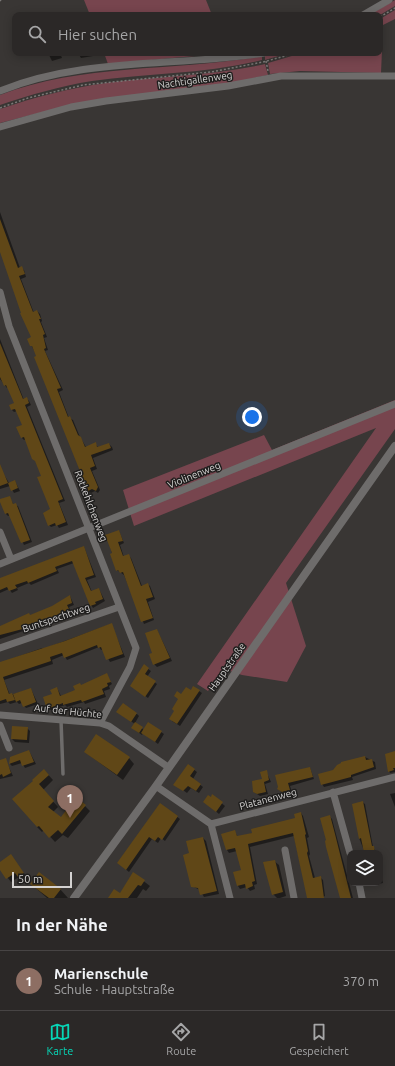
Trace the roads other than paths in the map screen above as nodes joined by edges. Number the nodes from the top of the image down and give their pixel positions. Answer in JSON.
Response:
{"nodes":[{"id":1,"x":389,"y":0,"type":"edge"},
{"id":2,"x":368,"y":12,"type":"edge"},
{"id":3,"x":246,"y":56,"type":"edge"},
{"id":4,"x":395,"y":76,"type":"edge"},
{"id":5,"x":0,"y":91,"type":"edge"},
{"id":6,"x":0,"y":127,"type":"edge"},
{"id":7,"x":0,"y":292,"type":"edge"},
{"id":8,"x":395,"y":404,"type":"edge"},
{"id":9,"x":395,"y":446,"type":"edge"},
{"id":10,"x":90,"y":528,"type":"junction"},
{"id":11,"x":0,"y":532,"type":"edge"},
{"id":12,"x":11,"y":559,"type":"junction"},
{"id":13,"x":0,"y":564,"type":"edge"},
{"id":14,"x":119,"y":607,"type":"junction"},
{"id":15,"x":0,"y":648,"type":"edge"},
{"id":16,"x":0,"y":715,"type":"edge"},
{"id":17,"x":0,"y":720,"type":"edge"},
{"id":18,"x":61,"y":720,"type":"junction"},
{"id":19,"x":100,"y":723,"type":"junction"},
{"id":20,"x":0,"y":725,"type":"edge"},
{"id":21,"x":9,"y":748,"type":"dead end"},
{"id":22,"x":168,"y":767,"type":"junction"},
{"id":23,"x":63,"y":774,"type":"dead end"},
{"id":24,"x":395,"y":777,"type":"edge"},
{"id":25,"x":156,"y":786,"type":"junction"},
{"id":26,"x":333,"y":792,"type":"junction"},
{"id":27,"x":211,"y":824,"type":"junction"},
{"id":28,"x":284,"y":850,"type":"dead end"},
{"id":29,"x":349,"y":850,"type":"edge"},
{"id":30,"x":359,"y":886,"type":"edge"},
{"id":31,"x":74,"y":898,"type":"edge"},
{"id":32,"x":230,"y":898,"type":"edge"},
{"id":33,"x":294,"y":898,"type":"edge"},
{"id":34,"x":362,"y":898,"type":"edge"}],
"edges":[{"from":1,"to":2,"type":"street"},
{"from":3,"to":5,"type":"street"},
{"from":4,"to":6,"type":"street","name":"Nachtigallenweg"},
{"from":7,"to":10,"type":"street","name":"Rotkehlchenweg"},
{"from":8,"to":10,"type":"street","name":"Violinenweg"},
{"from":9,"to":22,"type":"street","name":"Hauptstraße"},
{"from":10,"to":12,"type":"street","name":"Violinenweg"},
{"from":10,"to":14,"type":"street","name":"Rotkehlchenweg"},
{"from":11,"to":12,"type":"street"},
{"from":12,"to":13,"type":"street","name":"Violinenweg"},
{"from":14,"to":15,"type":"street","name":"Buntspechtweg"},
{"from":14,"to":19,"type":"street","name":"Rotkehlchenweg"},
{"from":16,"to":17,"type":"street","name":"Auf der Hüchte"},
{"from":16,"to":18,"type":"street","name":"Auf der Hüchte"},
{"from":18,"to":19,"type":"street","name":"Auf der Hüchte"},
{"from":18,"to":23,"type":"lane"},
{"from":19,"to":22,"type":"street","name":"Auf der Hüchte"},
{"from":20,"to":21,"type":"street"},
{"from":22,"to":25,"type":"street","name":"Hauptstraße"},
{"from":24,"to":26,"type":"street","name":"Platanenweg"},
{"from":25,"to":27,"type":"street"},
{"from":25,"to":31,"type":"street","name":"Hauptstraße"},
{"from":26,"to":27,"type":"street","name":"Platanenweg"},
{"from":26,"to":29,"type":"street"},
{"from":27,"to":32,"type":"street"},
{"from":28,"to":33,"type":"street"},
{"from":30,"to":34,"type":"street"}]}
